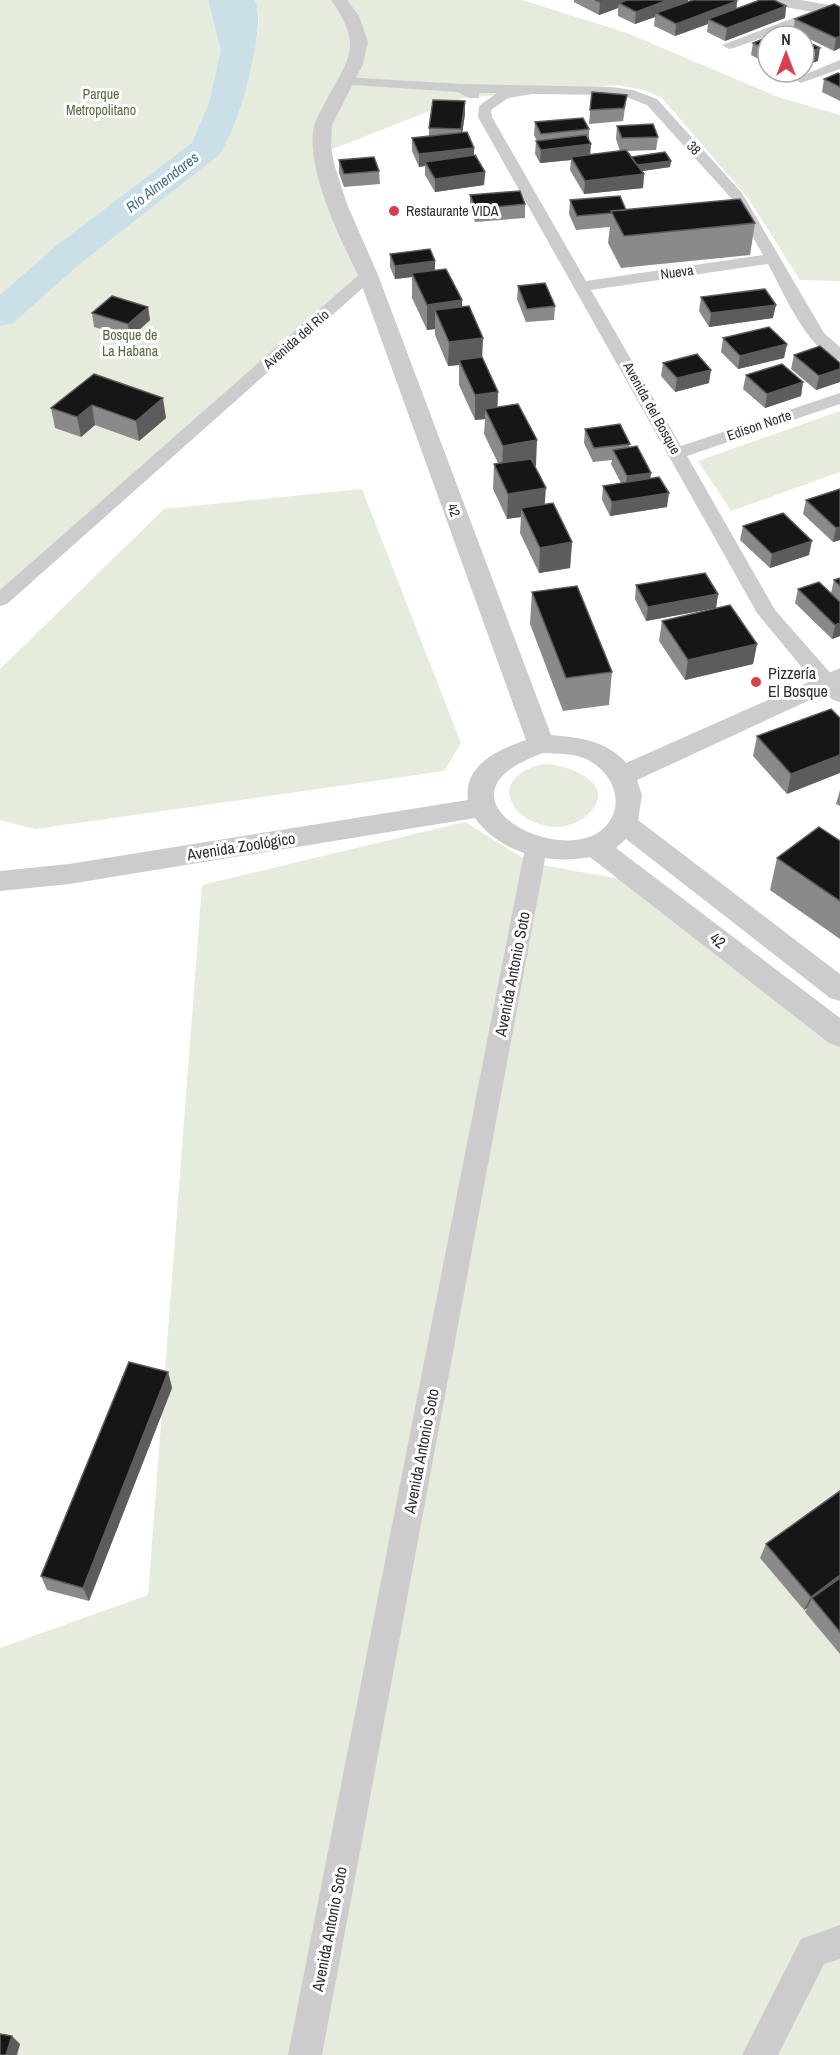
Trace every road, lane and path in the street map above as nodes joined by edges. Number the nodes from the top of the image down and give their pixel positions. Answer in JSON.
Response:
{"nodes":[{"id":1,"x":339,"y":0,"type":"edge"},
{"id":2,"x":774,"y":0,"type":"edge"},
{"id":3,"x":834,"y":11,"type":"edge"},
{"id":4,"x":729,"y":45,"type":"dead end"},
{"id":5,"x":840,"y":63,"type":"edge"},
{"id":6,"x":816,"y":73,"type":"edge"},
{"id":7,"x":344,"y":81,"type":"junction"},
{"id":8,"x":461,"y":88,"type":"junction"},
{"id":9,"x":527,"y":91,"type":"junction"},
{"id":10,"x":484,"y":109,"type":"junction"},
{"id":11,"x":771,"y":259,"type":"junction"},
{"id":12,"x":368,"y":275,"type":"junction"},
{"id":13,"x":582,"y":285,"type":"junction"},
{"id":14,"x":840,"y":355,"type":"edge"},
{"id":15,"x":840,"y":398,"type":"edge"},
{"id":16,"x":677,"y":453,"type":"junction"},
{"id":17,"x":0,"y":600,"type":"edge"},
{"id":18,"x":835,"y":684,"type":"edge"},
{"id":19,"x":541,"y":744,"type":"junction"},
{"id":20,"x":622,"y":776,"type":"junction"},
{"id":21,"x":482,"y":807,"type":"junction"},
{"id":22,"x":624,"y":823,"type":"junction"},
{"id":23,"x":595,"y":846,"type":"junction"},
{"id":24,"x":536,"y":848,"type":"junction"},
{"id":25,"x":0,"y":881,"type":"edge"},
{"id":26,"x":840,"y":990,"type":"edge"},
{"id":27,"x":840,"y":1035,"type":"edge"},
{"id":28,"x":826,"y":1947,"type":"edge"},
{"id":29,"x":305,"y":2055,"type":"edge"},
{"id":30,"x":759,"y":2055,"type":"edge"}],
"edges":[{"from":1,"to":7,"type":"street"},
{"from":2,"to":3,"type":"street"},
{"from":3,"to":4,"type":"street"},
{"from":5,"to":6,"type":"street"},
{"from":7,"to":8,"type":"street"},
{"from":7,"to":12,"type":"street"},
{"from":8,"to":9,"type":"street","name":"38"},
{"from":8,"to":10,"type":"street","name":"Avenida del Bosque"},
{"from":9,"to":10,"type":"street"},
{"from":9,"to":11,"type":"street","name":"38"},
{"from":10,"to":13,"type":"street","name":"Avenida del Bosque"},
{"from":11,"to":13,"type":"street","name":"Nueva"},
{"from":11,"to":14,"type":"street","name":"38"},
{"from":12,"to":17,"type":"street","name":"Avenida del Río"},
{"from":12,"to":19,"type":"street","name":"42"},
{"from":13,"to":16,"type":"street","name":"Avenida del Bosque"},
{"from":15,"to":16,"type":"street","name":"Edison Norte"},
{"from":16,"to":18,"type":"street","name":"Avenida del Bosque"},
{"from":18,"to":20,"type":"street"},
{"from":19,"to":20,"type":"street"},
{"from":19,"to":21,"type":"street"},
{"from":20,"to":22,"type":"street"},
{"from":21,"to":24,"type":"street"},
{"from":21,"to":25,"type":"street","name":"Avenida Zoológico"},
{"from":22,"to":23,"type":"street"},
{"from":22,"to":26,"type":"street"},
{"from":23,"to":24,"type":"street"},
{"from":23,"to":27,"type":"street","name":"42"},
{"from":24,"to":29,"type":"street","name":"Avenida Antonio Soto"},
{"from":28,"to":30,"type":"street"}]}
